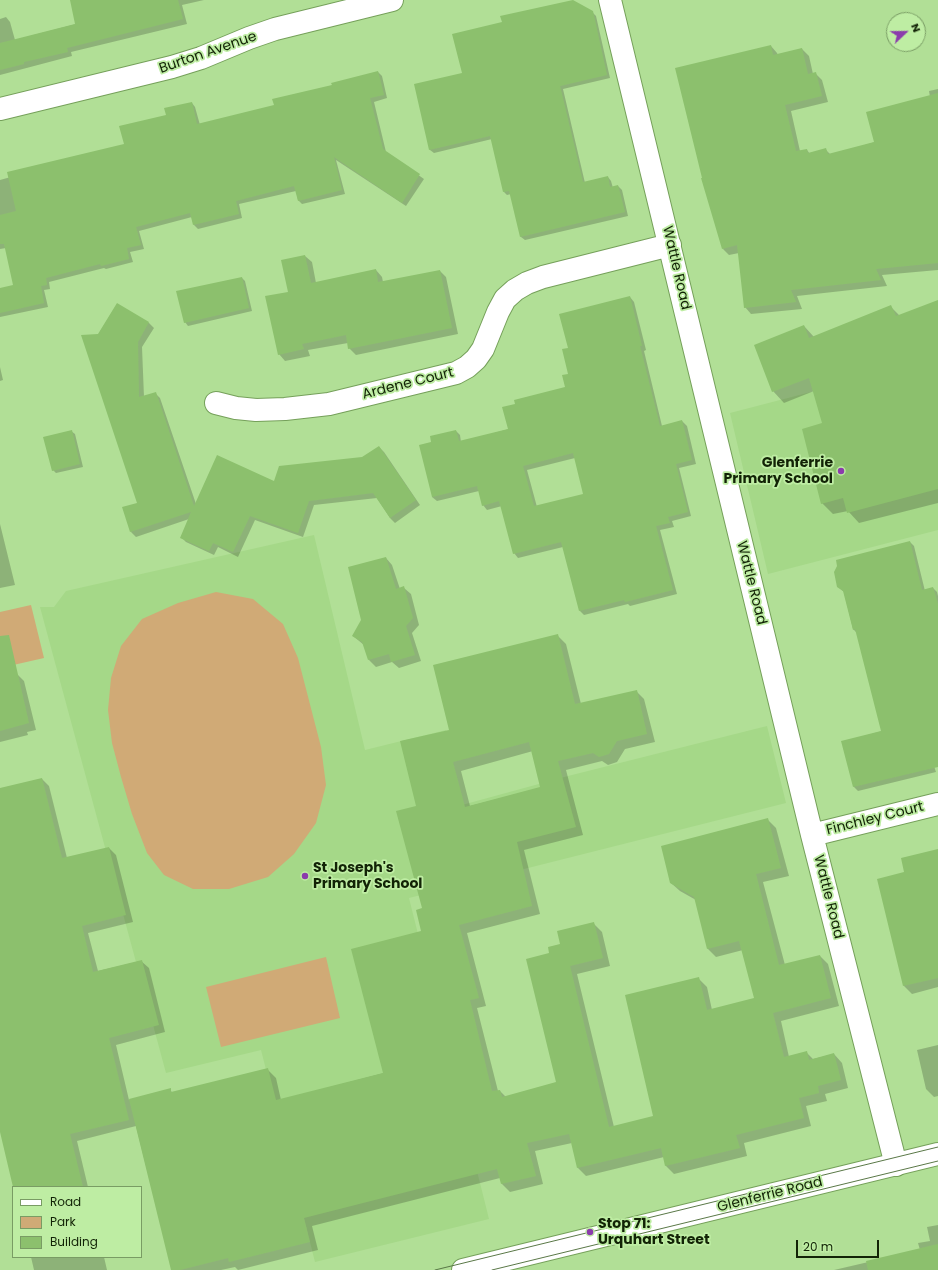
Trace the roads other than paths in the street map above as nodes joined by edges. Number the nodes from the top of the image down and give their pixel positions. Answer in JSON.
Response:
{"nodes":[{"id":1,"x":392,"y":0,"type":"edge"},
{"id":2,"x":610,"y":0,"type":"edge"},
{"id":3,"x":0,"y":109,"type":"edge"},
{"id":4,"x":670,"y":245,"type":"junction"},
{"id":5,"x":216,"y":403,"type":"dead end"},
{"id":6,"x":938,"y":804,"type":"edge"},
{"id":7,"x":812,"y":835,"type":"junction"},
{"id":8,"x":938,"y":1154,"type":"edge"},
{"id":9,"x":896,"y":1165,"type":"junction"},
{"id":10,"x":498,"y":1266,"type":"edge"},
{"id":11,"x":463,"y":1270,"type":"edge"}],
"edges":[{"from":1,"to":3,"type":"street","name":"Burton Avenue"},
{"from":2,"to":4,"type":"street","name":"Wattle Road"},
{"from":4,"to":5,"type":"street","name":"Ardene Court"},
{"from":4,"to":7,"type":"street","name":"Wattle Road"},
{"from":6,"to":7,"type":"street","name":"Finchley Court"},
{"from":7,"to":9,"type":"street","name":"Wattle Road"},
{"from":8,"to":9,"type":"street","name":"Glenferrie Road"},
{"from":9,"to":10,"type":"street","name":"Glenferrie Road"},
{"from":10,"to":11,"type":"street","name":"Glenferrie Road"}]}
